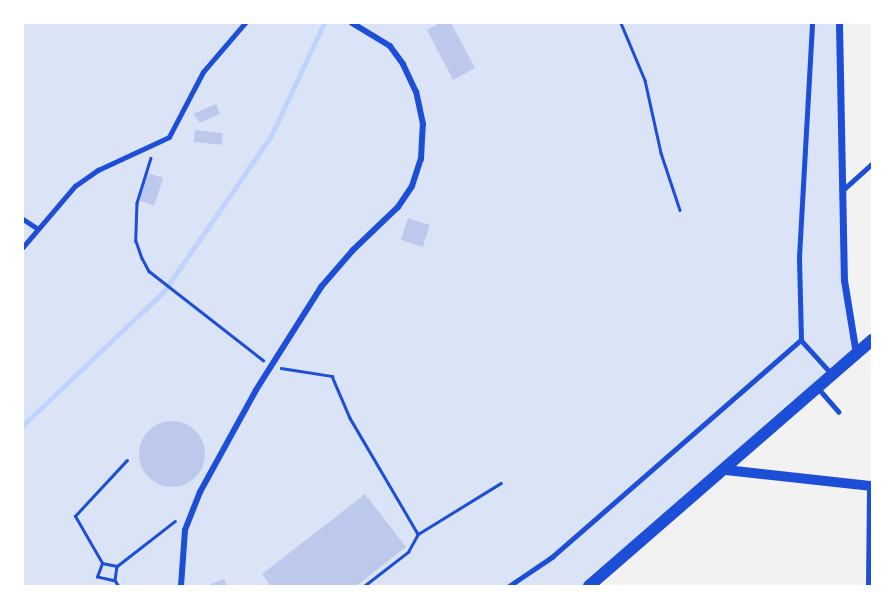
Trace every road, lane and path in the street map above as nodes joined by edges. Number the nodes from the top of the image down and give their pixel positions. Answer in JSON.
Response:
{"nodes":[{"id":1,"x":245,"y":23,"type":"edge"},
{"id":2,"x":352,"y":23,"type":"edge"},
{"id":3,"x":621,"y":23,"type":"edge"},
{"id":4,"x":812,"y":23,"type":"edge"},
{"id":5,"x":839,"y":23,"type":"edge"},
{"id":6,"x":155,"y":145,"type":"junction"},
{"id":7,"x":872,"y":164,"type":"edge"},
{"id":8,"x":843,"y":190,"type":"junction"},
{"id":9,"x":680,"y":209,"type":"dead end"},
{"id":10,"x":23,"y":219,"type":"edge"},
{"id":11,"x":37,"y":228,"type":"junction"},
{"id":12,"x":23,"y":247,"type":"edge"},
{"id":13,"x":801,"y":340,"type":"junction"},
{"id":14,"x":872,"y":340,"type":"edge"},
{"id":15,"x":856,"y":354,"type":"junction"},
{"id":16,"x":271,"y":366,"type":"junction"},
{"id":17,"x":833,"y":375,"type":"junction"},
{"id":18,"x":818,"y":388,"type":"junction"},
{"id":19,"x":839,"y":412,"type":"dead end"},
{"id":20,"x":127,"y":460,"type":"dead end"},
{"id":21,"x":726,"y":470,"type":"junction"},
{"id":22,"x":501,"y":483,"type":"dead end"},
{"id":23,"x":871,"y":486,"type":"edge"},
{"id":24,"x":175,"y":521,"type":"dead end"},
{"id":25,"x":418,"y":534,"type":"junction"},
{"id":26,"x":102,"y":563,"type":"junction"},
{"id":27,"x":117,"y":566,"type":"junction"},
{"id":28,"x":115,"y":581,"type":"junction"},
{"id":29,"x":118,"y":586,"type":"edge"},
{"id":30,"x":181,"y":586,"type":"edge"},
{"id":31,"x":364,"y":586,"type":"edge"},
{"id":32,"x":509,"y":586,"type":"edge"},
{"id":33,"x":589,"y":586,"type":"edge"},
{"id":34,"x":868,"y":586,"type":"edge"}],
"edges":[{"from":1,"to":6,"type":"lane"},
{"from":2,"to":16,"type":"street"},
{"from":3,"to":9,"type":"path"},
{"from":4,"to":13,"type":"lane"},
{"from":5,"to":8,"type":"street"},
{"from":6,"to":11,"type":"lane"},
{"from":6,"to":16,"type":"path"},
{"from":7,"to":8,"type":"lane"},
{"from":8,"to":15,"type":"street"},
{"from":10,"to":11,"type":"lane"},
{"from":11,"to":12,"type":"lane"},
{"from":13,"to":17,"type":"lane"},
{"from":13,"to":32,"type":"lane"},
{"from":14,"to":15,"type":"main road"},
{"from":15,"to":17,"type":"main road"},
{"from":16,"to":25,"type":"path"},
{"from":16,"to":30,"type":"street"},
{"from":17,"to":18,"type":"main road"},
{"from":18,"to":19,"type":"lane"},
{"from":18,"to":21,"type":"main road"},
{"from":20,"to":26,"type":"path"},
{"from":21,"to":23,"type":"street"},
{"from":21,"to":33,"type":"main road"},
{"from":22,"to":25,"type":"path"},
{"from":23,"to":34,"type":"lane"},
{"from":24,"to":27,"type":"path"},
{"from":25,"to":31,"type":"path"},
{"from":26,"to":27,"type":"path"},
{"from":26,"to":28,"type":"path"},
{"from":27,"to":28,"type":"path"},
{"from":28,"to":29,"type":"path"}]}
